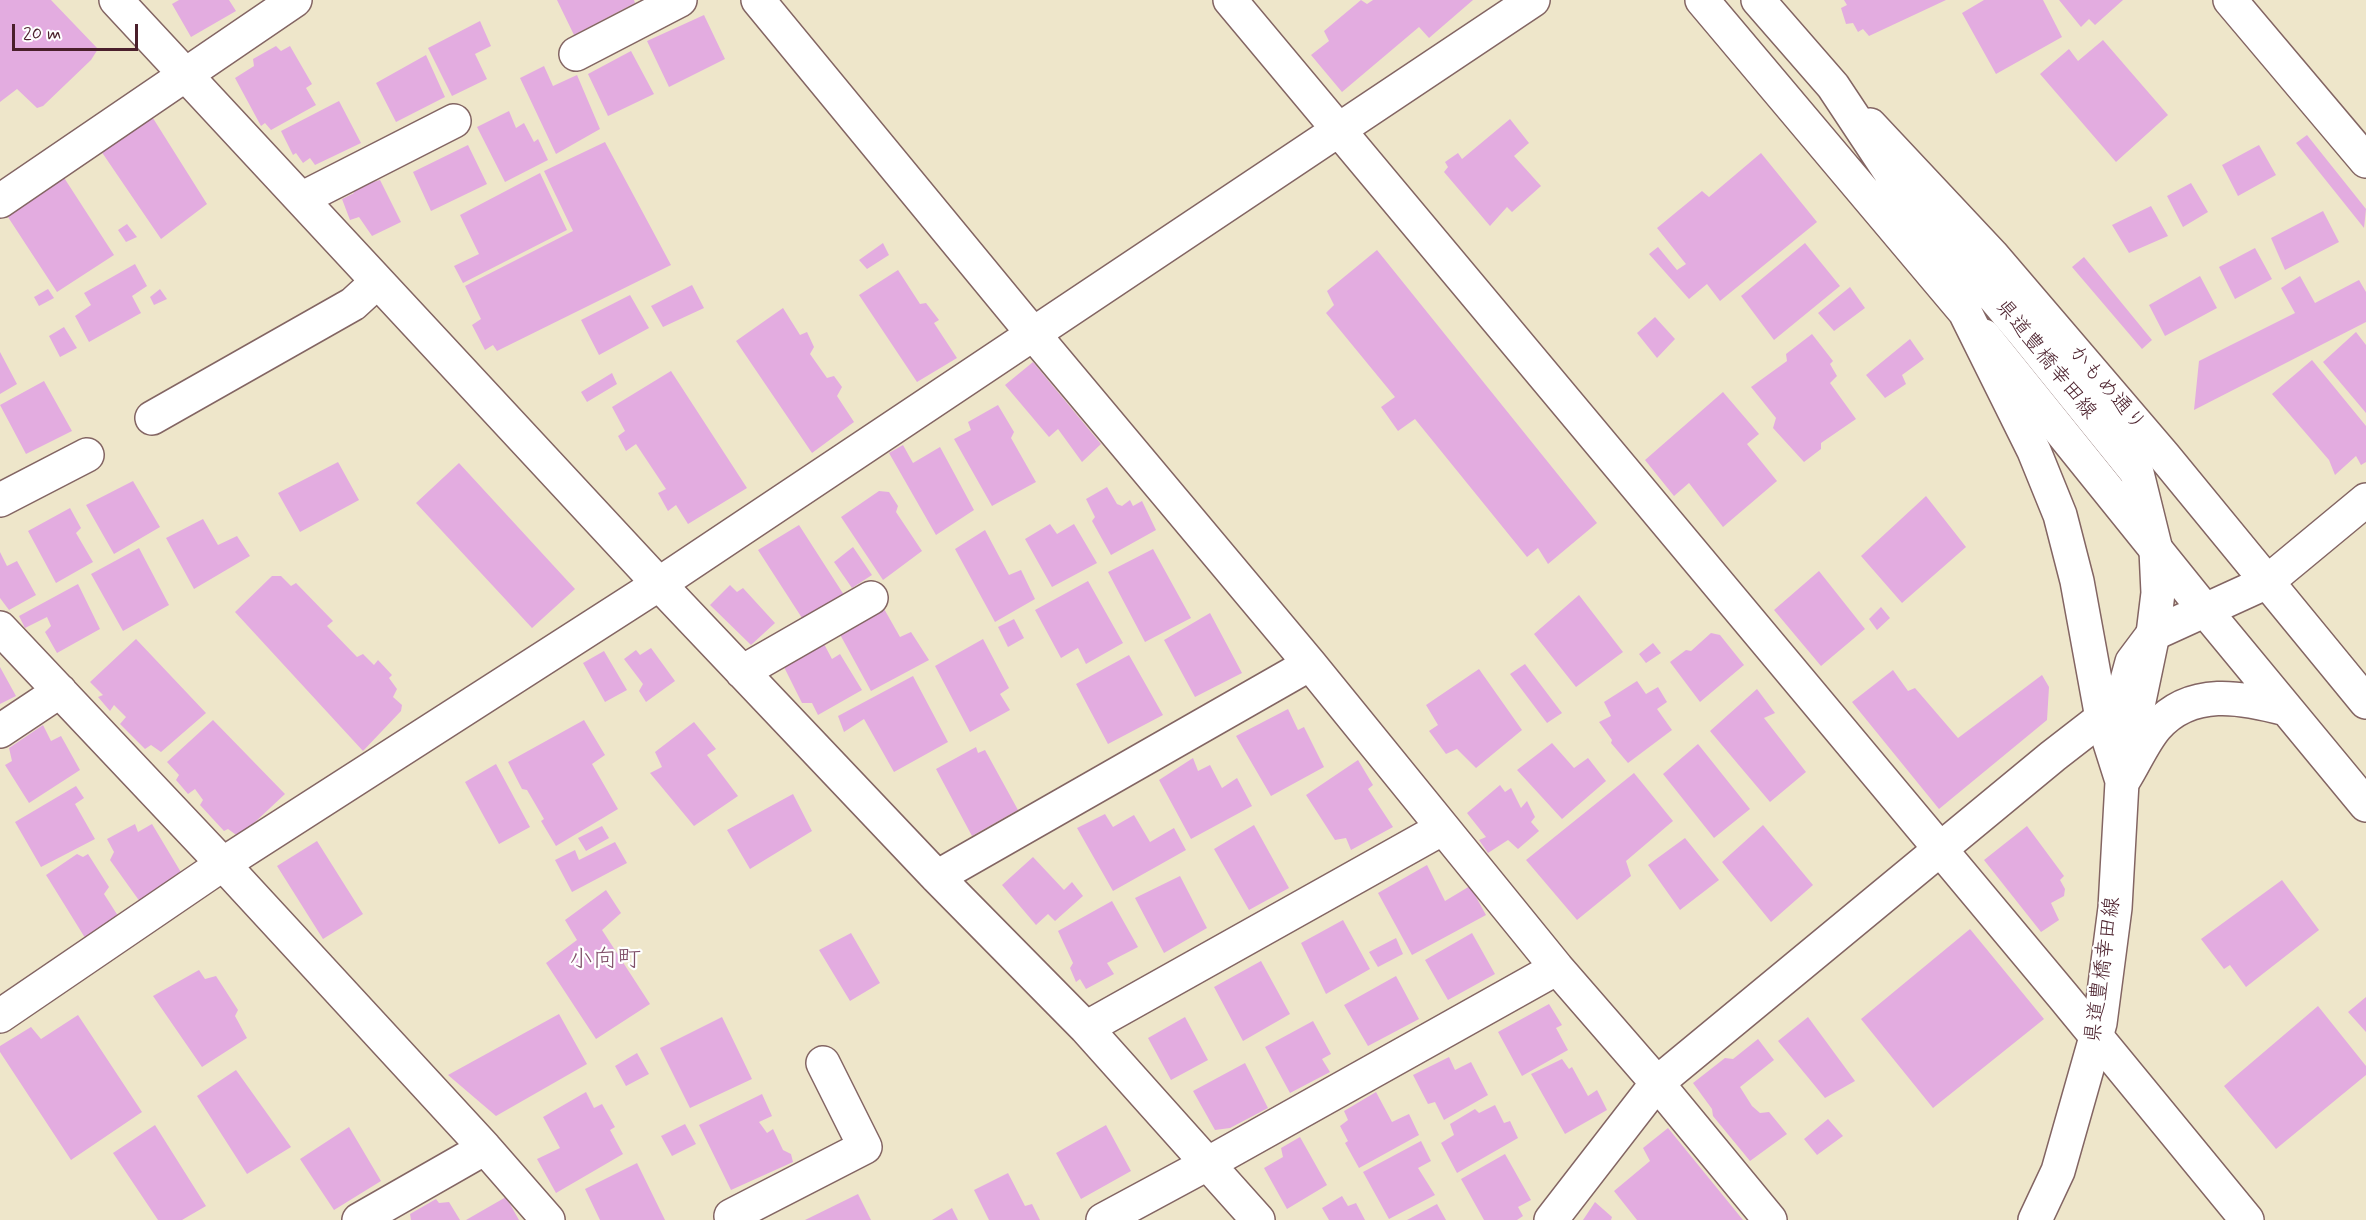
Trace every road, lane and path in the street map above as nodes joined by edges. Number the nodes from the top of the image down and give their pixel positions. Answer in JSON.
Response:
{"nodes":[{"id":1,"x":116,"y":0,"type":"edge"},
{"id":2,"x":295,"y":0,"type":"edge"},
{"id":3,"x":680,"y":0,"type":"edge"},
{"id":4,"x":758,"y":0,"type":"edge"},
{"id":5,"x":1230,"y":0,"type":"edge"},
{"id":6,"x":1533,"y":0,"type":"edge"},
{"id":7,"x":1702,"y":0,"type":"edge"},
{"id":8,"x":1758,"y":0,"type":"edge"},
{"id":9,"x":2230,"y":0,"type":"edge"},
{"id":10,"x":576,"y":54,"type":"dead end"},
{"id":11,"x":185,"y":74,"type":"junction"},
{"id":12,"x":1833,"y":86,"type":"junction"},
{"id":13,"x":454,"y":121,"type":"dead end"},
{"id":14,"x":1339,"y":131,"type":"junction"},
{"id":15,"x":2366,"y":161,"type":"edge"},
{"id":16,"x":301,"y":200,"type":"junction"},
{"id":17,"x":0,"y":201,"type":"edge"},
{"id":18,"x":377,"y":282,"type":"junction"},
{"id":19,"x":1965,"y":312,"type":"junction"},
{"id":20,"x":1034,"y":334,"type":"junction"},
{"id":21,"x":152,"y":418,"type":"dead end"},
{"id":22,"x":87,"y":455,"type":"dead end"},
{"id":23,"x":0,"y":500,"type":"edge"},
{"id":24,"x":2366,"y":500,"type":"edge"},
{"id":25,"x":2156,"y":550,"type":"junction"},
{"id":26,"x":2267,"y":582,"type":"junction"},
{"id":27,"x":658,"y":584,"type":"junction"},
{"id":28,"x":871,"y":598,"type":"dead end"},
{"id":29,"x":2204,"y":609,"type":"junction"},
{"id":30,"x":0,"y":628,"type":"edge"},
{"id":31,"x":2153,"y":634,"type":"junction"},
{"id":32,"x":1310,"y":664,"type":"junction"},
{"id":33,"x":742,"y":672,"type":"junction"},
{"id":34,"x":60,"y":691,"type":"junction"},
{"id":35,"x":2366,"y":702,"type":"edge"},
{"id":36,"x":2286,"y":709,"type":"junction"},
{"id":37,"x":2102,"y":718,"type":"junction"},
{"id":38,"x":0,"y":731,"type":"edge"},
{"id":39,"x":2122,"y":782,"type":"junction"},
{"id":40,"x":2366,"y":805,"type":"edge"},
{"id":41,"x":1443,"y":828,"type":"junction"},
{"id":42,"x":1940,"y":849,"type":"junction"},
{"id":43,"x":223,"y":864,"type":"junction"},
{"id":44,"x":937,"y":877,"type":"junction"},
{"id":45,"x":1557,"y":968,"type":"junction"},
{"id":46,"x":0,"y":1016,"type":"edge"},
{"id":47,"x":1086,"y":1028,"type":"junction"},
{"id":48,"x":2097,"y":1036,"type":"junction"},
{"id":49,"x":823,"y":1064,"type":"dead end"},
{"id":50,"x":1657,"y":1083,"type":"junction"},
{"id":51,"x":485,"y":1148,"type":"junction"},
{"id":52,"x":1207,"y":1164,"type":"junction"},
{"id":53,"x":358,"y":1220,"type":"edge"},
{"id":54,"x":548,"y":1220,"type":"edge"},
{"id":55,"x":733,"y":1220,"type":"edge"},
{"id":56,"x":1102,"y":1220,"type":"edge"},
{"id":57,"x":1258,"y":1220,"type":"edge"},
{"id":58,"x":1551,"y":1220,"type":"edge"},
{"id":59,"x":1770,"y":1220,"type":"edge"},
{"id":60,"x":2035,"y":1220,"type":"edge"},
{"id":61,"x":2247,"y":1220,"type":"edge"}],
"edges":[{"from":1,"to":11,"type":"street"},
{"from":2,"to":11,"type":"street"},
{"from":3,"to":10,"type":"street"},
{"from":4,"to":20,"type":"street"},
{"from":5,"to":14,"type":"street"},
{"from":6,"to":14,"type":"street"},
{"from":7,"to":19,"type":"street","name":"県道豊橋幸田線"},
{"from":8,"to":12,"type":"street","name":"県道豊橋幸田線"},
{"from":9,"to":15,"type":"street"},
{"from":11,"to":16,"type":"street"},
{"from":11,"to":17,"type":"street"},
{"from":12,"to":25,"type":"street","name":"県道豊橋幸田線"},
{"from":12,"to":26,"type":"street","name":"かもめ通り"},
{"from":13,"to":16,"type":"street"},
{"from":14,"to":20,"type":"street"},
{"from":14,"to":42,"type":"street"},
{"from":16,"to":18,"type":"street"},
{"from":18,"to":21,"type":"street"},
{"from":18,"to":27,"type":"street"},
{"from":19,"to":25,"type":"street"},
{"from":19,"to":37,"type":"street","name":"県道豊橋幸田線"},
{"from":20,"to":27,"type":"street"},
{"from":20,"to":32,"type":"street"},
{"from":22,"to":23,"type":"street"},
{"from":24,"to":26,"type":"street"},
{"from":25,"to":29,"type":"street"},
{"from":25,"to":31,"type":"street","name":"県道豊橋幸田線"},
{"from":26,"to":29,"type":"street"},
{"from":26,"to":35,"type":"street","name":"かもめ通り"},
{"from":27,"to":33,"type":"street"},
{"from":27,"to":43,"type":"street"},
{"from":28,"to":33,"type":"street"},
{"from":29,"to":31,"type":"street"},
{"from":29,"to":36,"type":"street"},
{"from":30,"to":34,"type":"street"},
{"from":31,"to":39,"type":"street","name":"県道豊橋幸田線"},
{"from":32,"to":41,"type":"street"},
{"from":32,"to":44,"type":"street"},
{"from":33,"to":44,"type":"street"},
{"from":34,"to":38,"type":"street"},
{"from":34,"to":43,"type":"street"},
{"from":36,"to":39,"type":"street"},
{"from":36,"to":40,"type":"street"},
{"from":37,"to":39,"type":"street","name":"県道豊橋幸田線"},
{"from":37,"to":42,"type":"street"},
{"from":39,"to":48,"type":"street","name":"県道豊橋幸田線"},
{"from":41,"to":45,"type":"street"},
{"from":41,"to":47,"type":"street"},
{"from":42,"to":48,"type":"street"},
{"from":42,"to":50,"type":"street"},
{"from":43,"to":46,"type":"street"},
{"from":43,"to":51,"type":"street"},
{"from":44,"to":47,"type":"street"},
{"from":45,"to":50,"type":"street"},
{"from":45,"to":52,"type":"street"},
{"from":47,"to":52,"type":"street"},
{"from":48,"to":60,"type":"street","name":"県道豊橋幸田線"},
{"from":48,"to":61,"type":"street"},
{"from":49,"to":55,"type":"street"},
{"from":50,"to":58,"type":"street"},
{"from":50,"to":59,"type":"street"},
{"from":51,"to":53,"type":"street"},
{"from":51,"to":54,"type":"street"},
{"from":52,"to":56,"type":"street"},
{"from":52,"to":57,"type":"street"}]}
